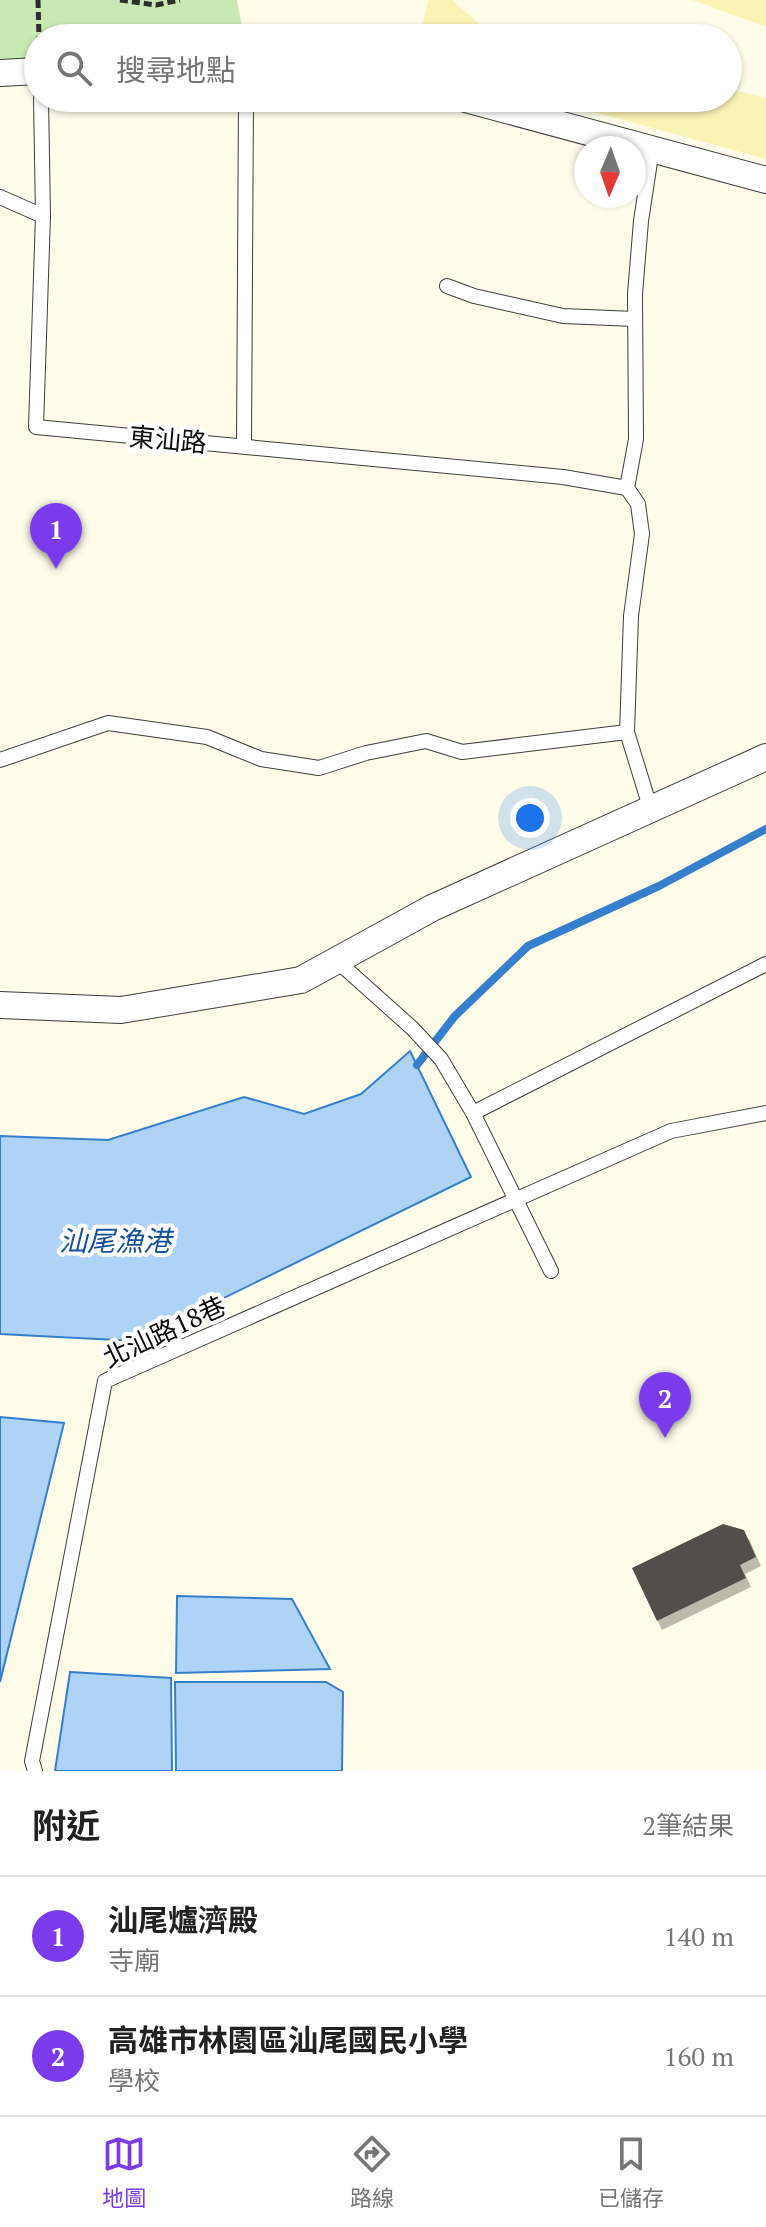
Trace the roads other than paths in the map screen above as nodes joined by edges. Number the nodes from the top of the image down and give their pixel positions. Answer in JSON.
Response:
{"nodes":[{"id":1,"x":24,"y":72,"type":"edge"},
{"id":2,"x":0,"y":73,"type":"edge"},
{"id":3,"x":41,"y":112,"type":"edge"},
{"id":4,"x":246,"y":112,"type":"edge"},
{"id":5,"x":514,"y":112,"type":"edge"},
{"id":6,"x":652,"y":149,"type":"junction"},
{"id":7,"x":766,"y":180,"type":"edge"},
{"id":8,"x":0,"y":197,"type":"edge"},
{"id":9,"x":43,"y":216,"type":"junction"},
{"id":10,"x":447,"y":286,"type":"dead end"},
{"id":11,"x":635,"y":319,"type":"junction"},
{"id":12,"x":244,"y":445,"type":"junction"},
{"id":13,"x":627,"y":488,"type":"junction"},
{"id":14,"x":627,"y":732,"type":"junction"},
{"id":15,"x":766,"y":757,"type":"edge"},
{"id":16,"x":0,"y":760,"type":"edge"},
{"id":17,"x":650,"y":807,"type":"junction"},
{"id":18,"x":336,"y":960,"type":"junction"},
{"id":19,"x":766,"y":964,"type":"edge"},
{"id":20,"x":0,"y":1005,"type":"edge"},
{"id":21,"x":473,"y":1113,"type":"junction"},
{"id":22,"x":766,"y":1113,"type":"edge"},
{"id":23,"x":515,"y":1200,"type":"junction"},
{"id":24,"x":551,"y":1271,"type":"dead end"},
{"id":25,"x":35,"y":1771,"type":"edge"}],
"edges":[{"from":1,"to":2,"type":"street"},
{"from":3,"to":9,"type":"lane","name":"東汕路"},
{"from":4,"to":12,"type":"lane"},
{"from":5,"to":6,"type":"street"},
{"from":6,"to":7,"type":"street"},
{"from":6,"to":11,"type":"lane"},
{"from":8,"to":9,"type":"lane"},
{"from":9,"to":12,"type":"lane","name":"東汕路"},
{"from":10,"to":11,"type":"lane"},
{"from":11,"to":13,"type":"lane"},
{"from":12,"to":13,"type":"lane","name":"東汕路"},
{"from":13,"to":14,"type":"lane"},
{"from":14,"to":16,"type":"lane"},
{"from":14,"to":17,"type":"lane"},
{"from":15,"to":17,"type":"street"},
{"from":17,"to":18,"type":"street"},
{"from":18,"to":20,"type":"street"},
{"from":18,"to":21,"type":"lane"},
{"from":19,"to":21,"type":"lane"},
{"from":21,"to":23,"type":"lane"},
{"from":22,"to":23,"type":"lane","name":"北汕路18巷"},
{"from":23,"to":24,"type":"lane"},
{"from":23,"to":25,"type":"lane","name":"北汕路18巷"}]}
